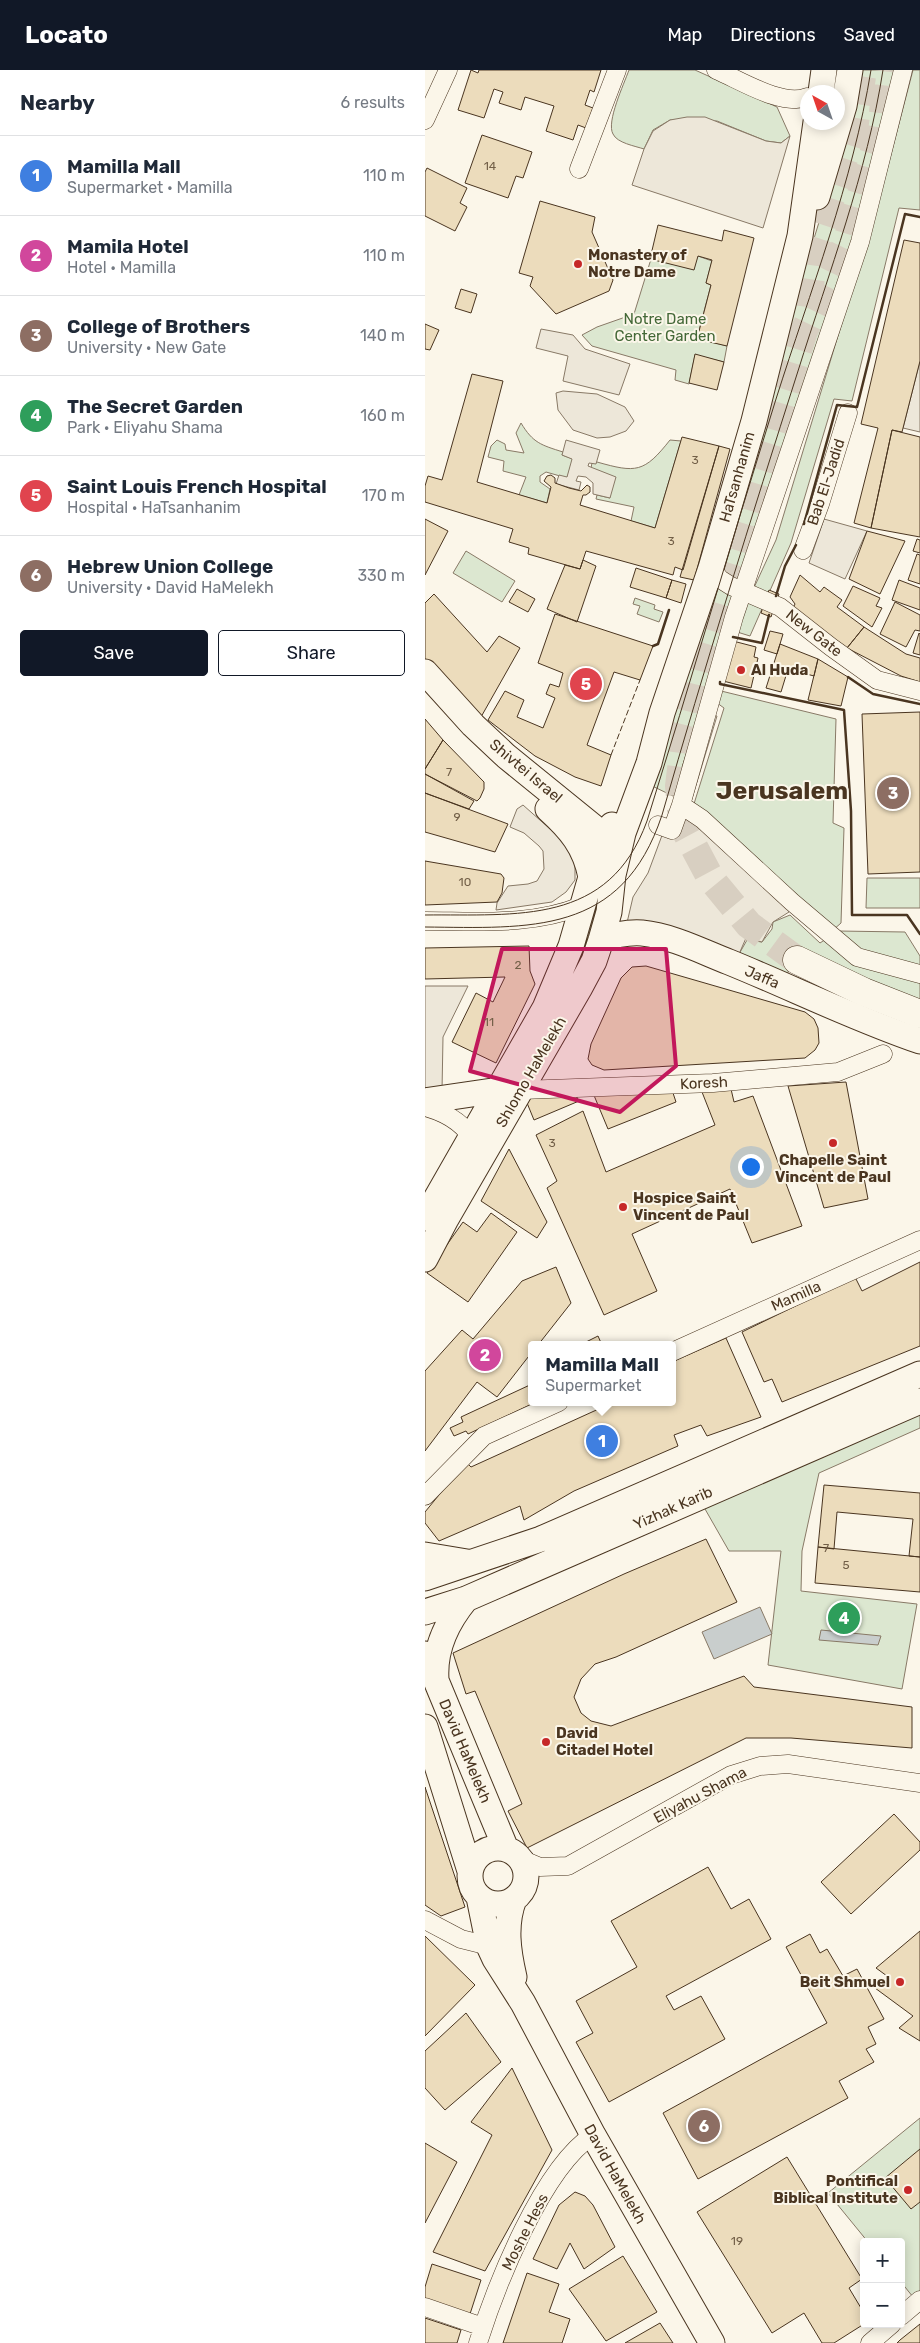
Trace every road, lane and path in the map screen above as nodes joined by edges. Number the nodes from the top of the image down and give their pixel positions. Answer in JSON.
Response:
{"nodes":[{"id":1,"x":448,"y":70,"type":"edge"},
{"id":2,"x":617,"y":70,"type":"edge"},
{"id":3,"x":716,"y":70,"type":"edge"},
{"id":4,"x":850,"y":70,"type":"edge"},
{"id":5,"x":903,"y":70,"type":"edge"},
{"id":6,"x":800,"y":100,"type":"edge"},
{"id":7,"x":425,"y":120,"type":"edge"},
{"id":8,"x":815,"y":130,"type":"edge"},
{"id":9,"x":579,"y":169,"type":"dead end"},
{"id":10,"x":800,"y":236,"type":"junction"},
{"id":11,"x":848,"y":413,"type":"dead end"},
{"id":12,"x":803,"y":550,"type":"dead end"},
{"id":13,"x":711,"y":568,"type":"junction"},
{"id":14,"x":743,"y":591,"type":"junction"},
{"id":15,"x":425,"y":672,"type":"edge"},
{"id":16,"x":425,"y":689,"type":"edge"},
{"id":17,"x":920,"y":691,"type":"edge"},
{"id":18,"x":662,"y":713,"type":"junction"},
{"id":19,"x":681,"y":805,"type":"junction"},
{"id":20,"x":658,"y":825,"type":"dead end"},
{"id":21,"x":607,"y":838,"type":"junction"},
{"id":22,"x":602,"y":876,"type":"junction"},
{"id":23,"x":581,"y":906,"type":"junction"},
{"id":24,"x":425,"y":921,"type":"edge"},
{"id":25,"x":601,"y":940,"type":"junction"},
{"id":26,"x":797,"y":960,"type":"tunnel mouth"},
{"id":27,"x":920,"y":974,"type":"edge"},
{"id":28,"x":920,"y":1014,"type":"edge"},
{"id":29,"x":920,"y":1041,"type":"edge"},
{"id":30,"x":883,"y":1054,"type":"dead end"},
{"id":31,"x":510,"y":1090,"type":"junction"},
{"id":32,"x":425,"y":1101,"type":"edge"},
{"id":33,"x":425,"y":1107,"type":"edge"},
{"id":34,"x":476,"y":1148,"type":"junction"},
{"id":35,"x":425,"y":1218,"type":"edge"},
{"id":36,"x":920,"y":1240,"type":"edge"},
{"id":37,"x":426,"y":1256,"type":"edge"},
{"id":38,"x":676,"y":1350,"type":"edge"},
{"id":39,"x":920,"y":1374,"type":"edge"},
{"id":40,"x":920,"y":1400,"type":"edge"},
{"id":41,"x":550,"y":1406,"type":"edge"},
{"id":42,"x":425,"y":1496,"type":"edge"},
{"id":43,"x":425,"y":1555,"type":"edge"},
{"id":44,"x":472,"y":1563,"type":"junction"},
{"id":45,"x":425,"y":1578,"type":"edge"},
{"id":46,"x":466,"y":1599,"type":"junction"},
{"id":47,"x":425,"y":1612,"type":"edge"},
{"id":48,"x":425,"y":1654,"type":"edge"},
{"id":49,"x":436,"y":1682,"type":"junction"},
{"id":50,"x":425,"y":1727,"type":"edge"},
{"id":51,"x":920,"y":1783,"type":"edge"},
{"id":52,"x":514,"y":1854,"type":"junction"},
{"id":53,"x":469,"y":1871,"type":"junction"},
{"id":54,"x":479,"y":1897,"type":"junction"},
{"id":55,"x":514,"y":1900,"type":"junction"},
{"id":56,"x":425,"y":1920,"type":"edge"},
{"id":57,"x":489,"y":1946,"type":"junction"},
{"id":58,"x":523,"y":2003,"type":"junction"},
{"id":59,"x":593,"y":2135,"type":"junction"},
{"id":60,"x":920,"y":2300,"type":"edge"},
{"id":61,"x":425,"y":2307,"type":"edge"},
{"id":62,"x":905,"y":2313,"type":"edge"},
{"id":63,"x":888,"y":2328,"type":"edge"},
{"id":64,"x":480,"y":2335,"type":"edge"},
{"id":65,"x":712,"y":2343,"type":"edge"},
{"id":66,"x":871,"y":2343,"type":"edge"}],
"edges":[{"from":1,"to":7,"type":"street"},
{"from":2,"to":9,"type":"street"},
{"from":3,"to":6,"type":"street"},
{"from":4,"to":10,"type":"street","name":"HaTsanhanim"},
{"from":5,"to":14,"type":"street"},
{"from":8,"to":10,"type":"street","name":"HaTsanhanim"},
{"from":10,"to":13,"type":"street","name":"HaTsanhanim"},
{"from":11,"to":12,"type":"street","name":"Bab El-Jadid"},
{"from":13,"to":14,"type":"street","name":"New Gate"},
{"from":13,"to":18,"type":"street","name":"HaTsanhanim"},
{"from":14,"to":17,"type":"street","name":"New Gate"},
{"from":14,"to":19,"type":"street"},
{"from":15,"to":21,"type":"street","name":"Shivtei Israel"},
{"from":16,"to":22,"type":"street","name":"Shivtei Israel"},
{"from":18,"to":21,"type":"street","name":"HaTsanhanim"},
{"from":18,"to":22,"type":"street","name":"HaTsanhanim"},
{"from":19,"to":20,"type":"street"},
{"from":19,"to":27,"type":"street"},
{"from":21,"to":22,"type":"street"},
{"from":22,"to":23,"type":"street","name":"Shlomo HaMelekh"},
{"from":22,"to":25,"type":"street","name":"Shlomo HaMelekh"},
{"from":23,"to":24,"type":"street"},
{"from":23,"to":31,"type":"street","name":"Shlomo HaMelekh"},
{"from":25,"to":29,"type":"street","name":"Jaffa"},
{"from":25,"to":31,"type":"street","name":"Shlomo HaMelekh"},
{"from":26,"to":28,"type":"highway","name":"Jaffa"},
{"from":30,"to":31,"type":"street","name":"Koresh"},
{"from":31,"to":32,"type":"street"},
{"from":31,"to":34,"type":"street","name":"Shlomo HaMelekh"},
{"from":33,"to":34,"type":"street"},
{"from":34,"to":35,"type":"street","name":"Shlomo HaMelekh"},
{"from":34,"to":37,"type":"street","name":"Shlomo HaMelekh"},
{"from":36,"to":38,"type":"street","name":"Mamilla"},
{"from":39,"to":44,"type":"street","name":"Yizhak Karib"},
{"from":40,"to":46,"type":"street","name":"Yizhak Karib"},
{"from":41,"to":42,"type":"street"},
{"from":43,"to":44,"type":"street"},
{"from":44,"to":45,"type":"street","name":"Yizhak Karib"},
{"from":46,"to":47,"type":"street","name":"Yizhak Karib"},
{"from":46,"to":49,"type":"street"},
{"from":48,"to":49,"type":"street","name":"David HaMelekh"},
{"from":49,"to":52,"type":"street","name":"David HaMelekh"},
{"from":50,"to":53,"type":"street","name":"David HaMelekh"},
{"from":51,"to":52,"type":"street","name":"Eliyahu Shama"},
{"from":52,"to":53,"type":"street"},
{"from":52,"to":55,"type":"street"},
{"from":53,"to":54,"type":"street"},
{"from":54,"to":55,"type":"street"},
{"from":54,"to":57,"type":"street","name":"David HaMelekh"},
{"from":55,"to":58,"type":"street","name":"David HaMelekh"},
{"from":56,"to":57,"type":"street"},
{"from":57,"to":58,"type":"street","name":"David HaMelekh"},
{"from":58,"to":59,"type":"street","name":"David HaMelekh"},
{"from":59,"to":64,"type":"street","name":"Moshe Hess"},
{"from":59,"to":65,"type":"street","name":"David HaMelekh"},
{"from":60,"to":62,"type":"street"},
{"from":61,"to":64,"type":"street"},
{"from":63,"to":66,"type":"street"}]}
